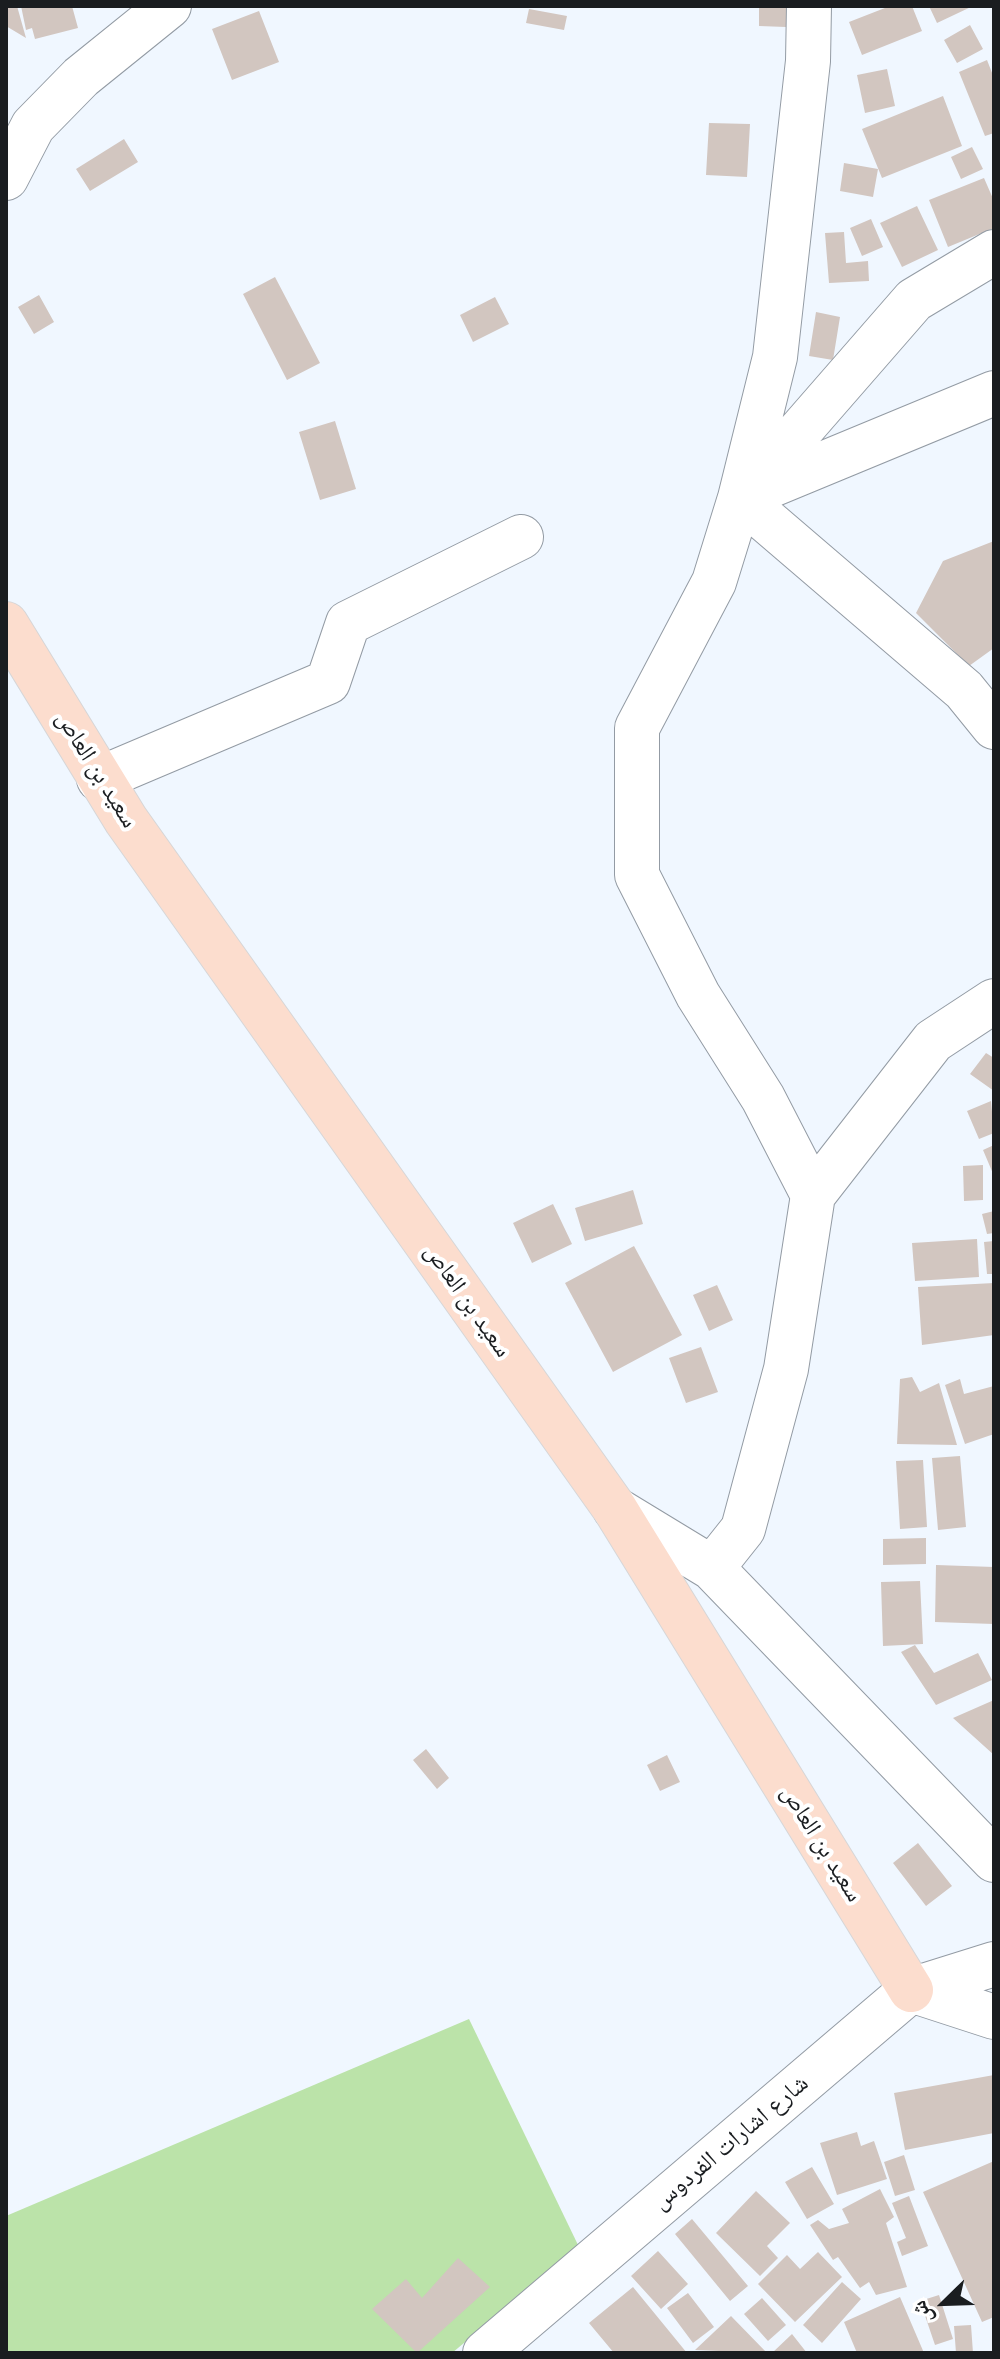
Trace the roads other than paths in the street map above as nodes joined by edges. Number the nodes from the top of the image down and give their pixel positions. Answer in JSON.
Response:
{"nodes":[{"id":1,"x":169,"y":6,"type":"edge"},
{"id":2,"x":809,"y":6,"type":"edge"},
{"id":3,"x":6,"y":178,"type":"edge"},
{"id":4,"x":994,"y":252,"type":"edge"},
{"id":5,"x":994,"y":393,"type":"edge"},
{"id":6,"x":740,"y":498,"type":"junction"},
{"id":7,"x":521,"y":537,"type":"dead end"},
{"id":8,"x":6,"y":624,"type":"edge"},
{"id":9,"x":979,"y":679,"type":"edge"},
{"id":10,"x":994,"y":727,"type":"edge"},
{"id":11,"x":99,"y":779,"type":"junction"},
{"id":12,"x":994,"y":1001,"type":"edge"},
{"id":13,"x":813,"y":1195,"type":"junction"},
{"id":14,"x":615,"y":1509,"type":"junction"},
{"id":15,"x":712,"y":1568,"type":"junction"},
{"id":16,"x":994,"y":1860,"type":"edge"},
{"id":17,"x":994,"y":1964,"type":"edge"},
{"id":18,"x":911,"y":1990,"type":"junction"},
{"id":19,"x":994,"y":2017,"type":"edge"},
{"id":20,"x":485,"y":2353,"type":"edge"}],
"edges":[{"from":1,"to":3,"type":"street"},
{"from":2,"to":6,"type":"street"},
{"from":4,"to":6,"type":"street"},
{"from":5,"to":6,"type":"street"},
{"from":6,"to":9,"type":"street"},
{"from":6,"to":13,"type":"street"},
{"from":7,"to":11,"type":"street"},
{"from":8,"to":11,"type":"main road","name":"سعيد بن العاص"},
{"from":9,"to":10,"type":"street"},
{"from":11,"to":14,"type":"main road","name":"سعيد بن العاص"},
{"from":12,"to":13,"type":"street"},
{"from":13,"to":15,"type":"street"},
{"from":14,"to":15,"type":"street"},
{"from":14,"to":18,"type":"main road","name":"سعيد بن العاص"},
{"from":15,"to":16,"type":"street"},
{"from":17,"to":18,"type":"street","name":"شارع اشارات الفردوس"},
{"from":18,"to":19,"type":"street"},
{"from":18,"to":20,"type":"street","name":"شارع اشارات الفردوس"}]}
